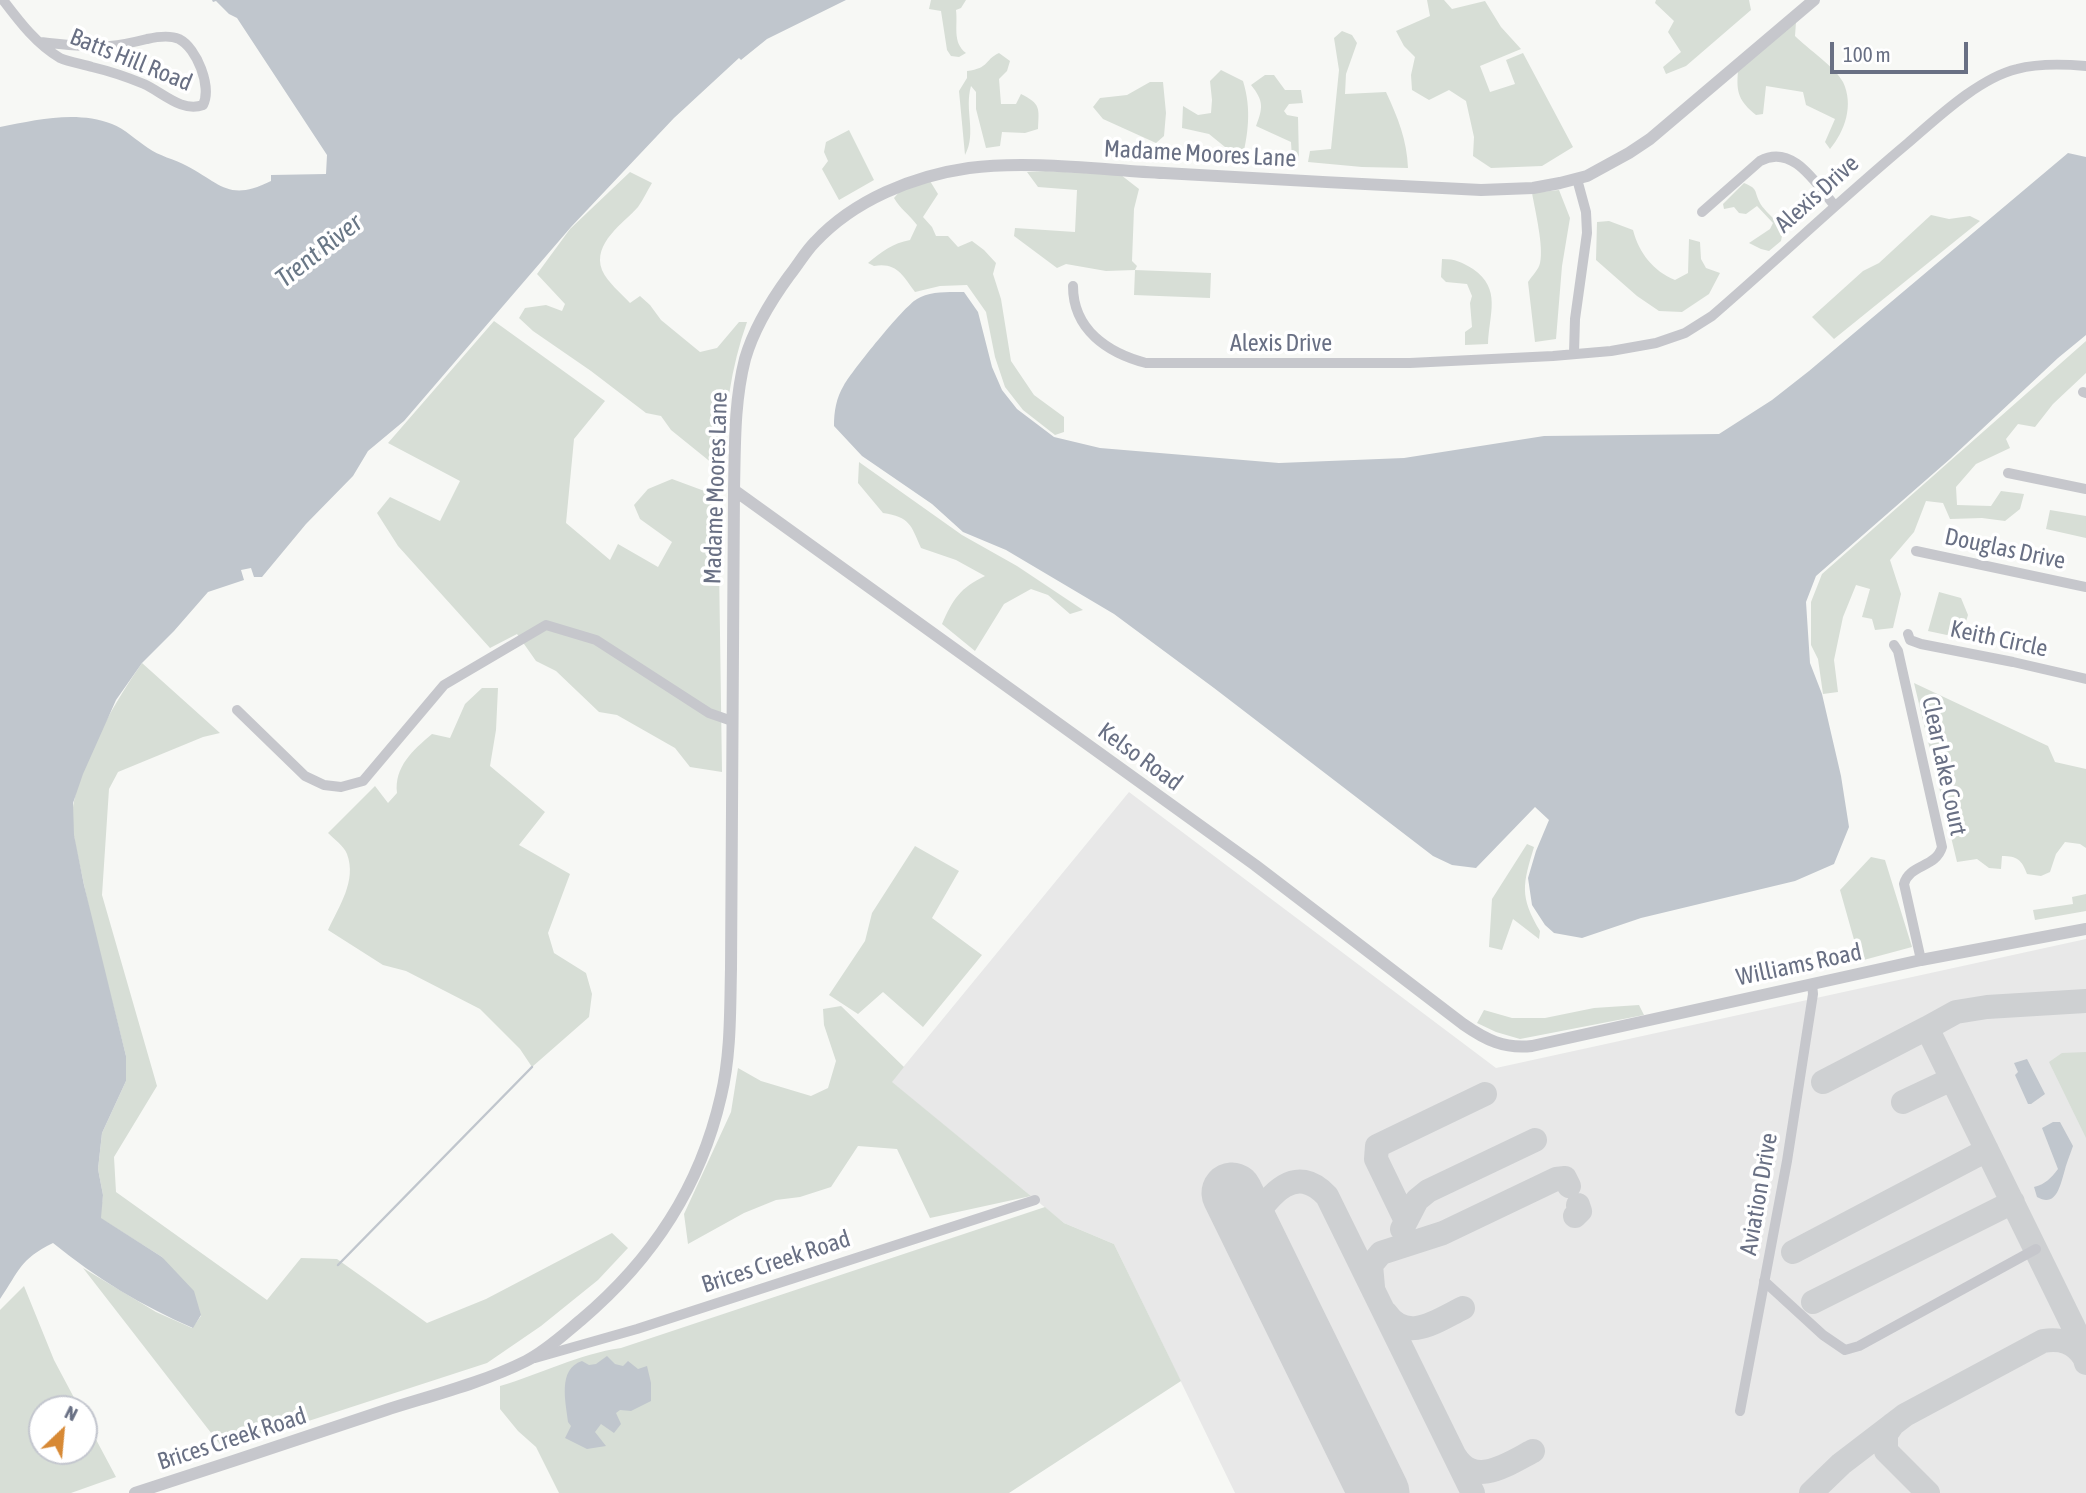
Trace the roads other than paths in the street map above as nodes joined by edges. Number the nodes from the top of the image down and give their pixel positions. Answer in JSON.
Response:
{"nodes":[{"id":1,"x":3,"y":0,"type":"edge"},
{"id":2,"x":1814,"y":0,"type":"edge"},
{"id":3,"x":40,"y":42,"type":"junction"},
{"id":4,"x":84,"y":46,"type":"junction"},
{"id":5,"x":81,"y":64,"type":"junction"},
{"id":6,"x":2086,"y":66,"type":"edge"},
{"id":7,"x":1577,"y":178,"type":"junction"},
{"id":8,"x":1835,"y":206,"type":"junction"},
{"id":9,"x":1702,"y":212,"type":"dead end"},
{"id":10,"x":1073,"y":286,"type":"dead end"},
{"id":11,"x":1574,"y":353,"type":"junction"},
{"id":12,"x":2008,"y":473,"type":"dead end"},
{"id":13,"x":2086,"y":489,"type":"edge"},
{"id":14,"x":734,"y":490,"type":"junction"},
{"id":15,"x":1916,"y":551,"type":"dead end"},
{"id":16,"x":2086,"y":587,"type":"edge"},
{"id":17,"x":1908,"y":634,"type":"dead end"},
{"id":18,"x":1894,"y":645,"type":"dead end"},
{"id":19,"x":2086,"y":679,"type":"edge"},
{"id":20,"x":237,"y":710,"type":"dead end"},
{"id":21,"x":733,"y":721,"type":"junction"},
{"id":22,"x":2086,"y":929,"type":"edge"},
{"id":23,"x":1921,"y":960,"type":"junction"},
{"id":24,"x":1812,"y":984,"type":"junction"},
{"id":25,"x":1523,"y":1047,"type":"joint"},
{"id":26,"x":1035,"y":1200,"type":"dead end"},
{"id":27,"x":2036,"y":1249,"type":"dead end"},
{"id":28,"x":1764,"y":1281,"type":"junction"},
{"id":29,"x":529,"y":1359,"type":"junction"},
{"id":30,"x":502,"y":1371,"type":"joint"},
{"id":31,"x":1741,"y":1411,"type":"dead end"},
{"id":32,"x":135,"y":1493,"type":"edge"}],
"edges":[{"from":1,"to":3,"type":"street","name":"Batts Hill Road"},
{"from":2,"to":7,"type":"street","name":"Madame Moores Lane"},
{"from":3,"to":4,"type":"street","name":"Batts Hill Road"},
{"from":3,"to":5,"type":"street","name":"Batts Hill Road"},
{"from":4,"to":5,"type":"street"},
{"from":4,"to":5,"type":"street","name":"Batts Hill Road"},
{"from":6,"to":8,"type":"street","name":"Alexis Drive"},
{"from":7,"to":11,"type":"street"},
{"from":7,"to":14,"type":"street","name":"Madame Moores Lane"},
{"from":8,"to":9,"type":"street"},
{"from":8,"to":11,"type":"street","name":"Alexis Drive"},
{"from":10,"to":11,"type":"street","name":"Alexis Drive"},
{"from":12,"to":13,"type":"street"},
{"from":14,"to":21,"type":"street","name":"Madame Moores Lane"},
{"from":14,"to":25,"type":"street","name":"Kelso Road"},
{"from":15,"to":16,"type":"street","name":"Douglas Drive"},
{"from":17,"to":19,"type":"street","name":"Keith Circle"},
{"from":18,"to":23,"type":"street","name":"Clear Lake Court"},
{"from":20,"to":21,"type":"street"},
{"from":21,"to":29,"type":"street","name":"Madame Moores Lane"},
{"from":22,"to":23,"type":"street","name":"Williams Road"},
{"from":23,"to":24,"type":"street","name":"Williams Road"},
{"from":24,"to":25,"type":"street","name":"Williams Road"},
{"from":24,"to":28,"type":"street","name":"Aviation Drive"},
{"from":26,"to":29,"type":"street","name":"Brices Creek Road"},
{"from":27,"to":28,"type":"street"},
{"from":28,"to":31,"type":"street","name":"Aviation Drive"},
{"from":29,"to":30,"type":"street","name":"Madame Moores Lane"},
{"from":30,"to":32,"type":"street","name":"Brices Creek Road"}]}
